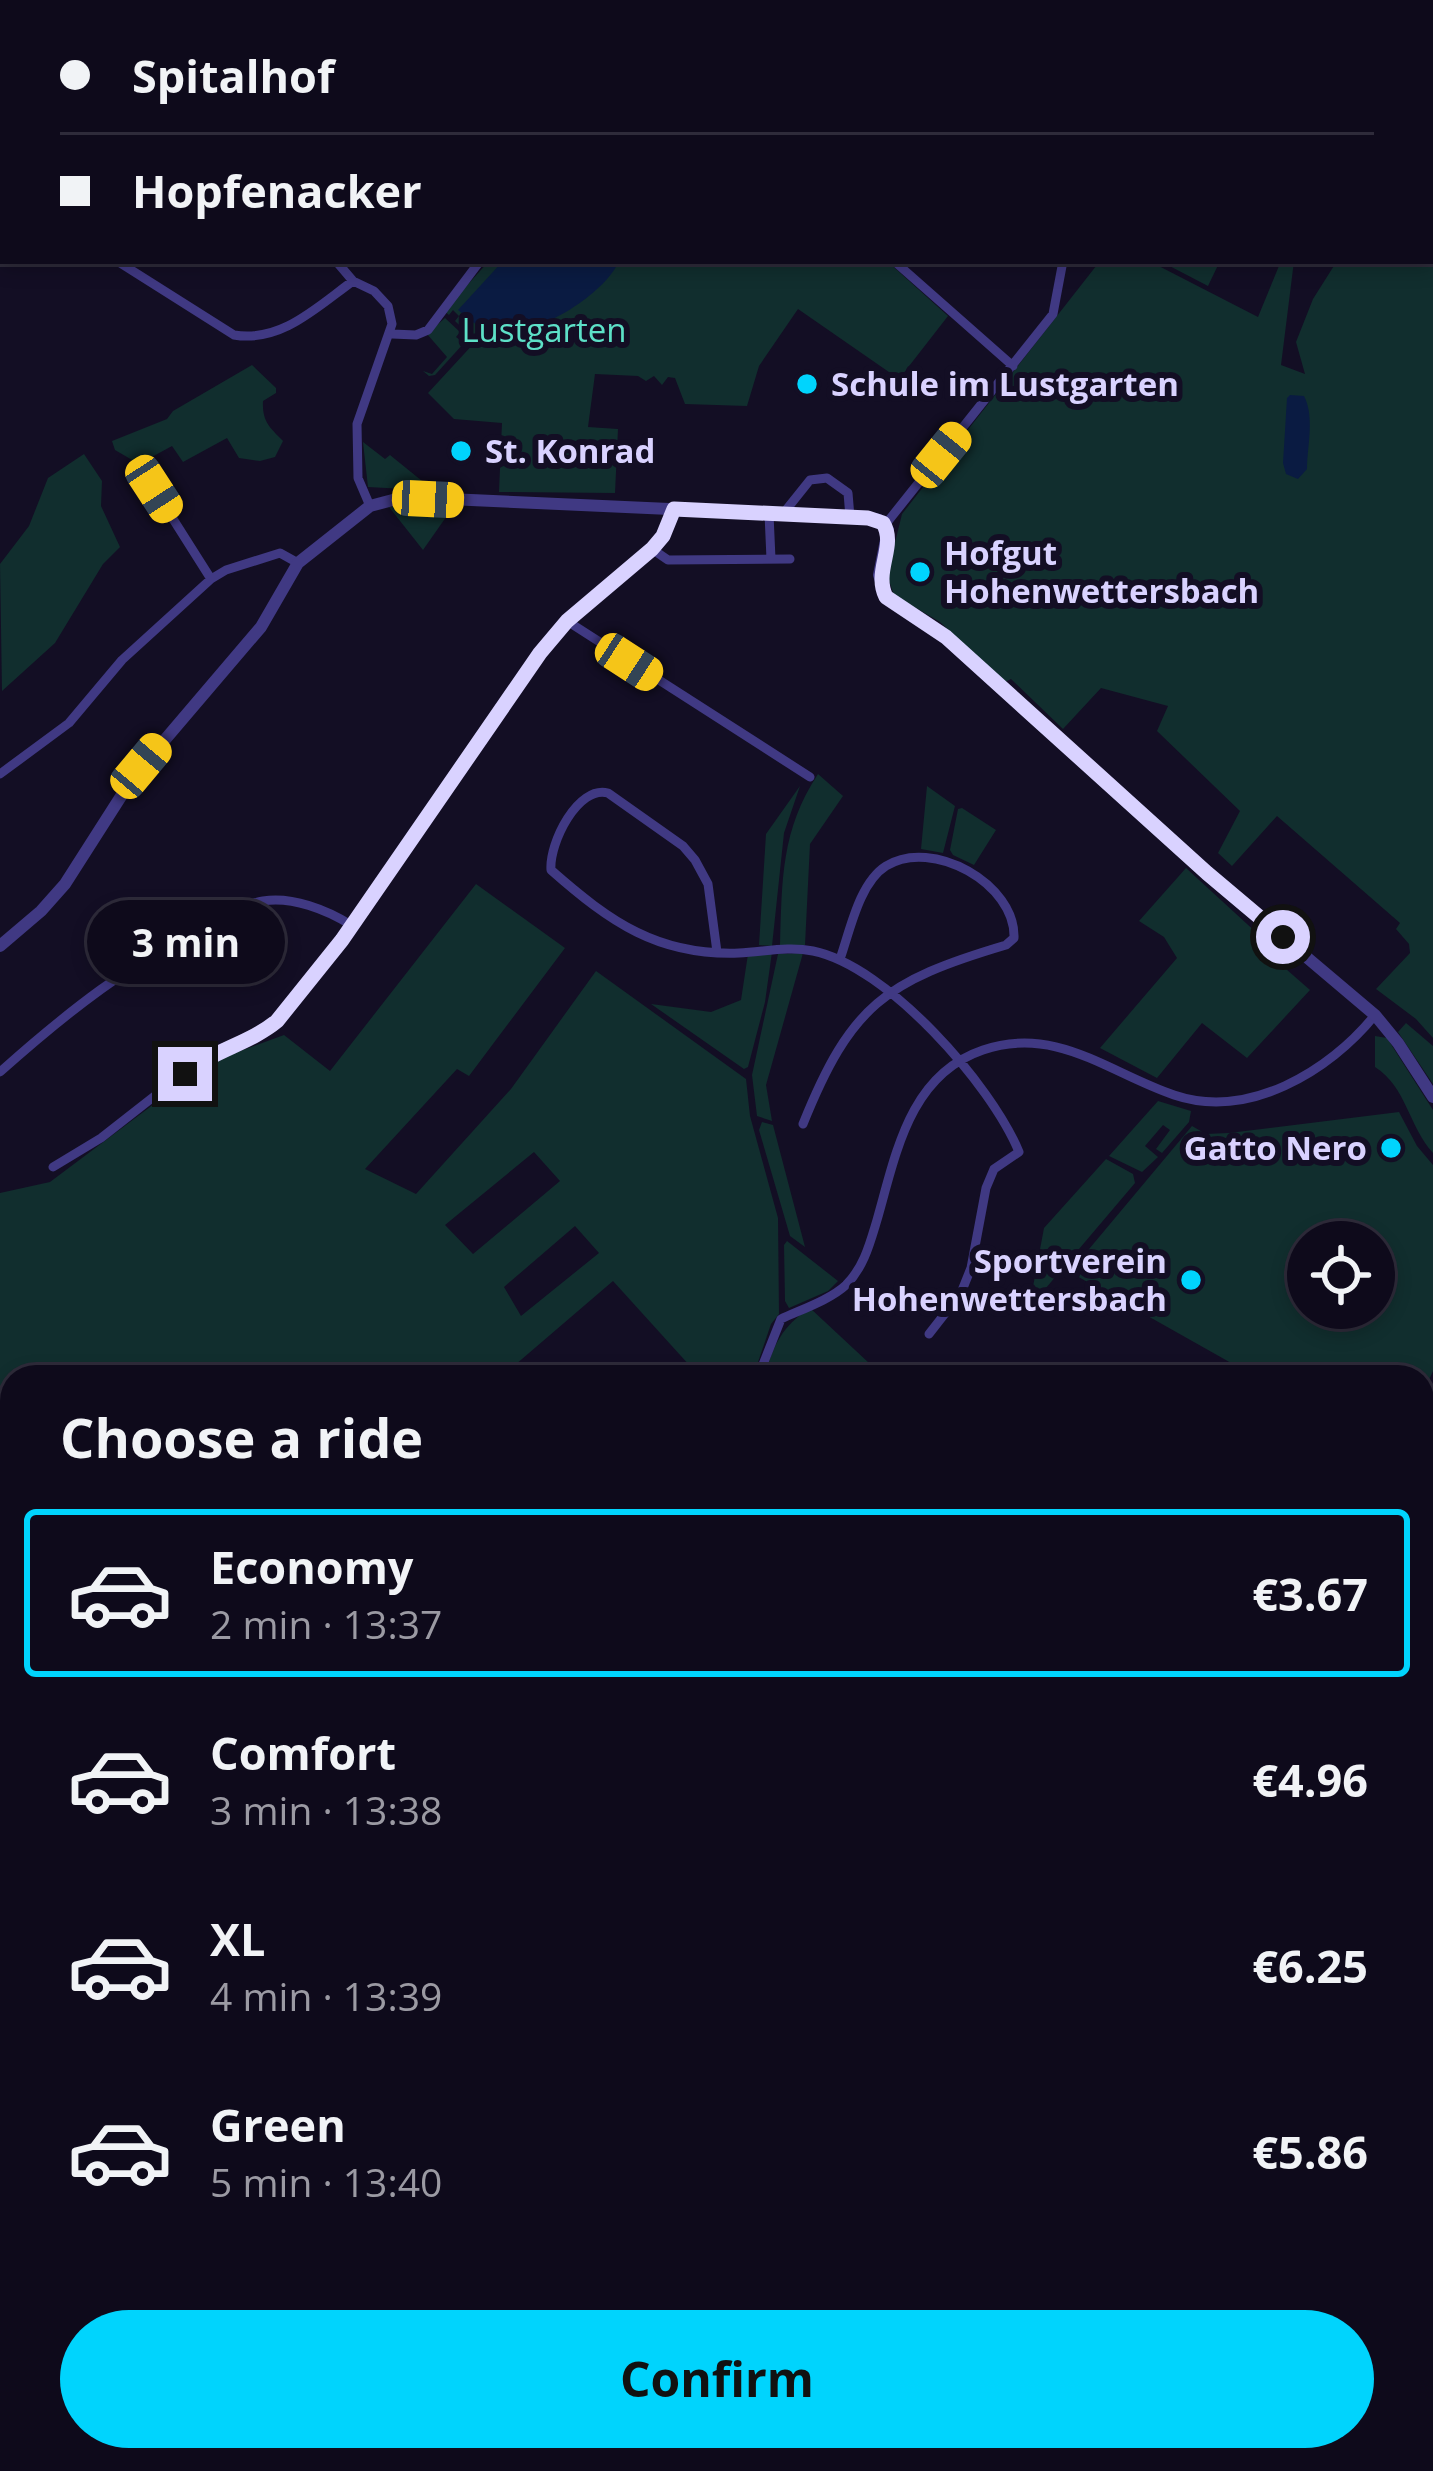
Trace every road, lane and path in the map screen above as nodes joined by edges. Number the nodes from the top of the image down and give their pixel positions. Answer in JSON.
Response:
{"nodes":[{"id":1,"x":122,"y":264,"type":"edge"},
{"id":2,"x":338,"y":264,"type":"edge"},
{"id":3,"x":477,"y":264,"type":"edge"},
{"id":4,"x":897,"y":264,"type":"edge"},
{"id":5,"x":1062,"y":264,"type":"edge"},
{"id":6,"x":352,"y":281,"type":"junction"},
{"id":7,"x":392,"y":334,"type":"junction"},
{"id":8,"x":1013,"y":366,"type":"junction"},
{"id":9,"x":154,"y":489,"type":"dead end"},
{"id":10,"x":370,"y":506,"type":"junction"},
{"id":11,"x":674,"y":509,"type":"junction"},
{"id":12,"x":776,"y":514,"type":"junction"},
{"id":13,"x":850,"y":518,"type":"junction"},
{"id":14,"x":885,"y":524,"type":"junction"},
{"id":15,"x":652,"y":549,"type":"junction"},
{"id":16,"x":771,"y":559,"type":"junction"},
{"id":17,"x":790,"y":559,"type":"dead end"},
{"id":18,"x":298,"y":563,"type":"junction"},
{"id":19,"x":211,"y":579,"type":"junction"},
{"id":20,"x":567,"y":621,"type":"junction"},
{"id":21,"x":0,"y":774,"type":"edge"},
{"id":22,"x":810,"y":777,"type":"dead end"},
{"id":23,"x":351,"y":925,"type":"junction"},
{"id":24,"x":0,"y":946,"type":"edge"},
{"id":25,"x":717,"y":952,"type":"junction"},
{"id":26,"x":840,"y":959,"type":"junction"},
{"id":27,"x":887,"y":992,"type":"junction"},
{"id":28,"x":1375,"y":1016,"type":"junction"},
{"id":29,"x":960,"y":1061,"type":"junction"},
{"id":30,"x":0,"y":1072,"type":"edge"},
{"id":31,"x":1433,"y":1097,"type":"edge"},
{"id":32,"x":803,"y":1124,"type":"dead end"},
{"id":33,"x":53,"y":1167,"type":"dead end"},
{"id":34,"x":929,"y":1334,"type":"dead end"},
{"id":35,"x":762,"y":1365,"type":"edge"}],
"edges":[{"from":1,"to":6,"type":"street"},
{"from":2,"to":6,"type":"street"},
{"from":3,"to":7,"type":"street"},
{"from":4,"to":8,"type":"street"},
{"from":5,"to":8,"type":"street"},
{"from":6,"to":7,"type":"street"},
{"from":7,"to":10,"type":"street"},
{"from":8,"to":14,"type":"street"},
{"from":9,"to":19,"type":"street"},
{"from":10,"to":11,"type":"street"},
{"from":10,"to":18,"type":"street"},
{"from":11,"to":12,"type":"street"},
{"from":11,"to":15,"type":"street"},
{"from":12,"to":13,"type":"street"},
{"from":12,"to":13,"type":"street"},
{"from":12,"to":16,"type":"street"},
{"from":13,"to":14,"type":"street"},
{"from":14,"to":28,"type":"street"},
{"from":15,"to":16,"type":"street"},
{"from":15,"to":20,"type":"street"},
{"from":16,"to":17,"type":"street"},
{"from":18,"to":19,"type":"street"},
{"from":18,"to":24,"type":"street"},
{"from":19,"to":21,"type":"street"},
{"from":20,"to":22,"type":"street"},
{"from":20,"to":23,"type":"street"},
{"from":23,"to":30,"type":"street"},
{"from":23,"to":33,"type":"street"},
{"from":25,"to":25,"type":"street"},
{"from":25,"to":26,"type":"street"},
{"from":26,"to":27,"type":"street"},
{"from":26,"to":27,"type":"street"},
{"from":27,"to":29,"type":"street"},
{"from":27,"to":32,"type":"street"},
{"from":28,"to":29,"type":"street"},
{"from":28,"to":31,"type":"street"},
{"from":29,"to":34,"type":"street"},
{"from":29,"to":35,"type":"street"}]}
